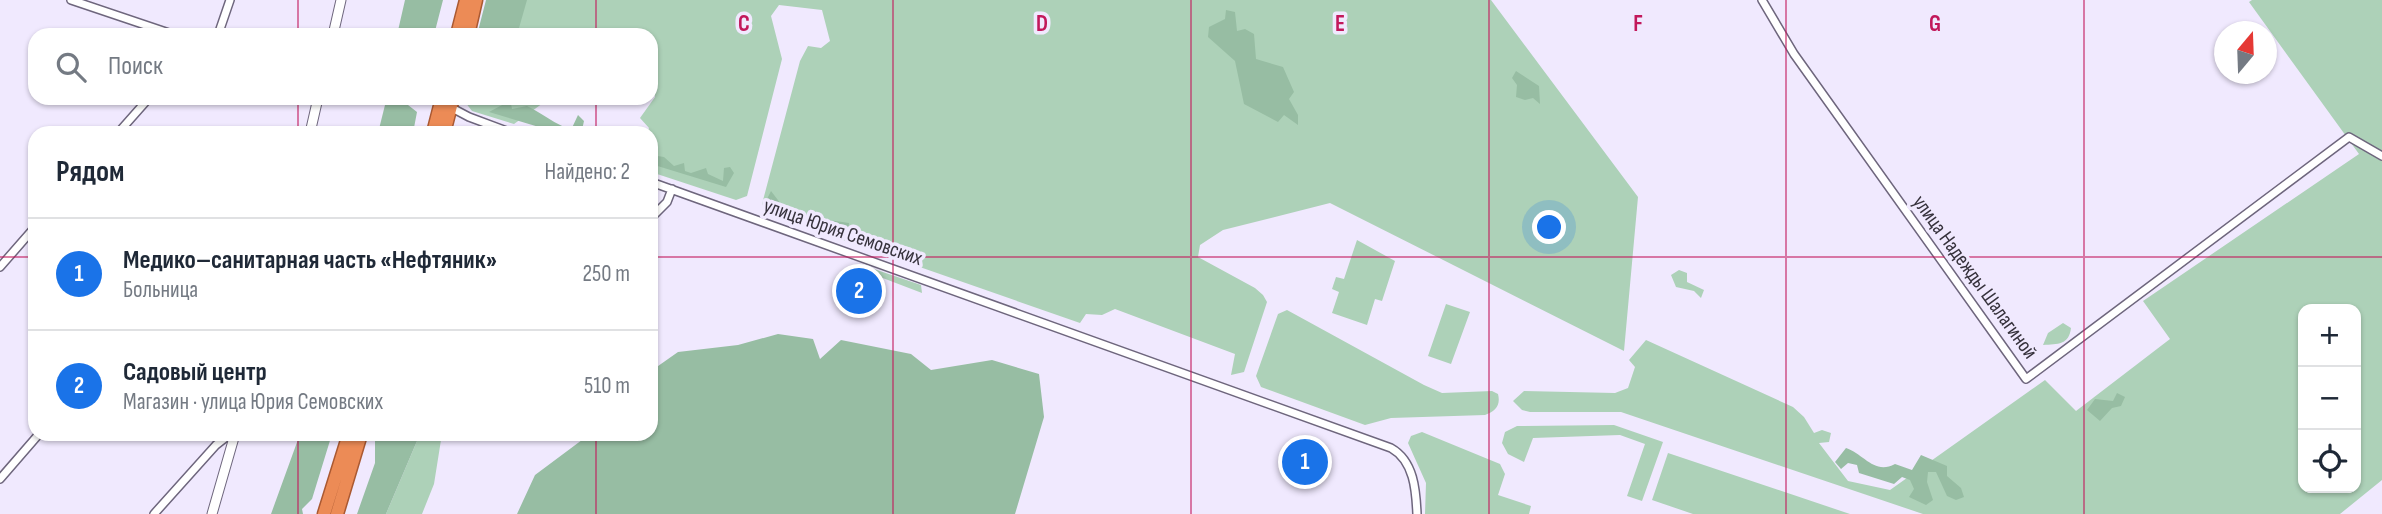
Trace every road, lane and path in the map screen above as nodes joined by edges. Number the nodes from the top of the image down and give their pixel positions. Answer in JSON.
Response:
{"nodes":[{"id":1,"x":71,"y":0,"type":"edge"},
{"id":2,"x":230,"y":0,"type":"edge"},
{"id":3,"x":341,"y":0,"type":"edge"},
{"id":4,"x":466,"y":0,"type":"edge"},
{"id":5,"x":476,"y":0,"type":"edge"},
{"id":6,"x":1762,"y":0,"type":"edge"},
{"id":7,"x":154,"y":28,"type":"edge"},
{"id":8,"x":220,"y":28,"type":"edge"},
{"id":9,"x":335,"y":28,"type":"edge"},
{"id":10,"x":459,"y":28,"type":"edge"},
{"id":11,"x":470,"y":28,"type":"edge"},
{"id":12,"x":143,"y":105,"type":"edge"},
{"id":13,"x":316,"y":105,"type":"edge"},
{"id":14,"x":443,"y":105,"type":"edge"},
{"id":15,"x":444,"y":105,"type":"edge"},
{"id":16,"x":452,"y":105,"type":"edge"},
{"id":17,"x":124,"y":126,"type":"edge"},
{"id":18,"x":312,"y":126,"type":"edge"},
{"id":19,"x":435,"y":126,"type":"edge"},
{"id":20,"x":444,"y":126,"type":"edge"},
{"id":21,"x":497,"y":126,"type":"edge"},
{"id":22,"x":2382,"y":156,"type":"edge"},
{"id":23,"x":658,"y":185,"type":"edge"},
{"id":24,"x":673,"y":190,"type":"junction"},
{"id":25,"x":658,"y":211,"type":"edge"},
{"id":26,"x":28,"y":235,"type":"edge"},
{"id":27,"x":0,"y":267,"type":"edge"},
{"id":28,"x":33,"y":441,"type":"edge"},
{"id":29,"x":222,"y":441,"type":"edge"},
{"id":30,"x":230,"y":441,"type":"edge"},
{"id":31,"x":347,"y":441,"type":"edge"},
{"id":32,"x":359,"y":441,"type":"edge"},
{"id":33,"x":0,"y":479,"type":"edge"},
{"id":34,"x":154,"y":514,"type":"edge"},
{"id":35,"x":212,"y":514,"type":"edge"},
{"id":36,"x":324,"y":514,"type":"edge"},
{"id":37,"x":337,"y":514,"type":"edge"},
{"id":38,"x":1417,"y":514,"type":"edge"}],
"edges":[{"from":1,"to":7,"type":"street"},
{"from":2,"to":8,"type":"street"},
{"from":3,"to":9,"type":"street"},
{"from":4,"to":10,"type":"highway"},
{"from":5,"to":11,"type":"highway"},
{"from":6,"to":22,"type":"street","name":"улица Надежды Шалагиной"},
{"from":12,"to":17,"type":"street"},
{"from":13,"to":18,"type":"street"},
{"from":14,"to":19,"type":"highway"},
{"from":15,"to":20,"type":"highway"},
{"from":16,"to":21,"type":"street"},
{"from":23,"to":24,"type":"street","name":"улица Юрия Семовских"},
{"from":24,"to":25,"type":"street"},
{"from":24,"to":38,"type":"street","name":"улица Юрия Семовских"},
{"from":26,"to":27,"type":"street"},
{"from":28,"to":33,"type":"street"},
{"from":29,"to":34,"type":"street"},
{"from":30,"to":35,"type":"street"},
{"from":31,"to":36,"type":"highway"},
{"from":32,"to":37,"type":"highway"}]}
